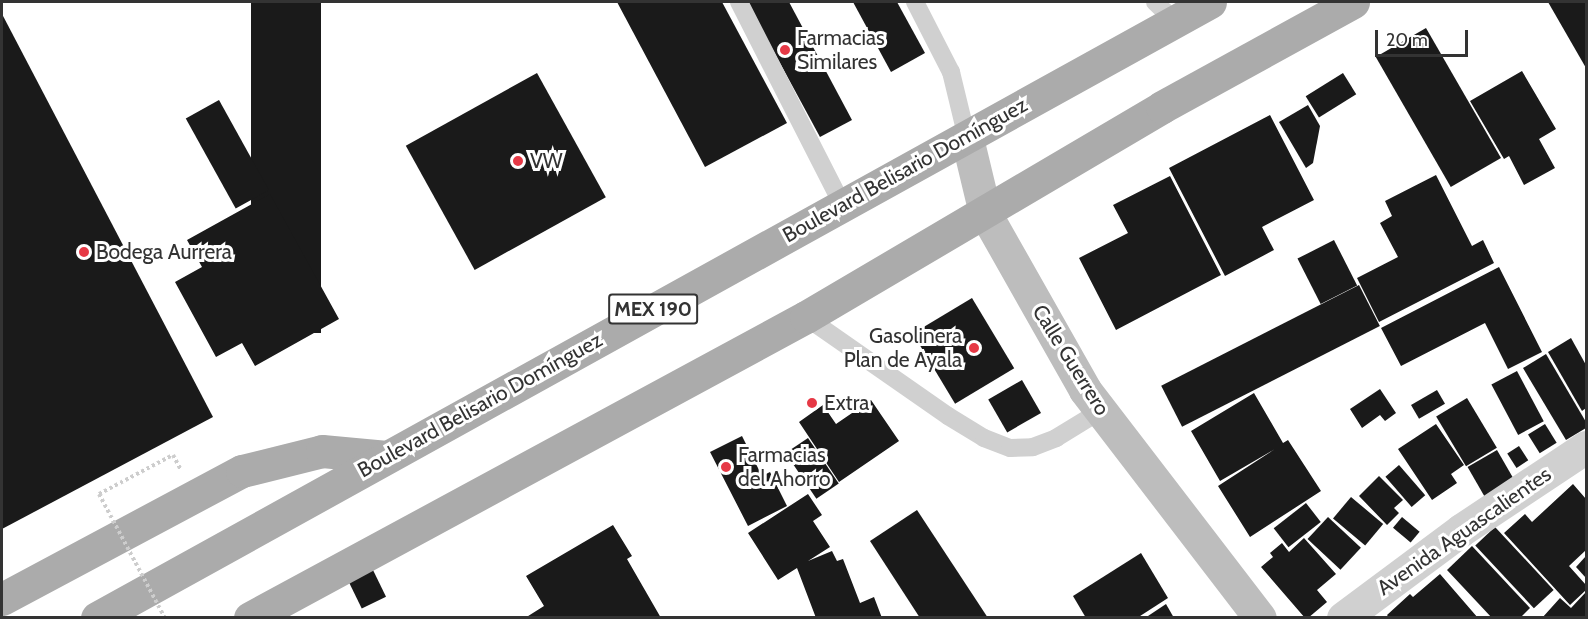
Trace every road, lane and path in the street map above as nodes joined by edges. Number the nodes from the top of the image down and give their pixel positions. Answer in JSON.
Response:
{"nodes":[{"id":1,"x":739,"y":2,"type":"edge"},
{"id":2,"x":915,"y":2,"type":"edge"},
{"id":3,"x":1210,"y":2,"type":"edge"},
{"id":4,"x":1353,"y":2,"type":"edge"},
{"id":5,"x":1165,"y":11,"type":"edge"},
{"id":6,"x":967,"y":138,"type":"junction"},
{"id":7,"x":842,"y":204,"type":"junction"},
{"id":8,"x":985,"y":213,"type":"junction"},
{"id":9,"x":806,"y":317,"type":"junction"},
{"id":10,"x":1100,"y":411,"type":"junction"},
{"id":11,"x":1587,"y":447,"type":"edge"},
{"id":12,"x":173,"y":455,"type":"dead end"},
{"id":13,"x":387,"y":457,"type":"junction"},
{"id":14,"x":2,"y":599,"type":"edge"},
{"id":15,"x":288,"y":607,"type":"edge"},
{"id":16,"x":96,"y":618,"type":"edge"},
{"id":17,"x":165,"y":618,"type":"edge"},
{"id":18,"x":250,"y":618,"type":"edge"},
{"id":19,"x":1260,"y":618,"type":"edge"},
{"id":20,"x":1343,"y":618,"type":"edge"}],
"edges":[{"from":1,"to":7,"type":"lane"},
{"from":2,"to":6,"type":"lane"},
{"from":3,"to":5,"type":"main road","name":"Boulevard Belisario Domínguez","number":"MEX 190"},
{"from":4,"to":8,"type":"main road"},
{"from":5,"to":6,"type":"main road","name":"Boulevard Belisario Domínguez","number":"MEX 190"},
{"from":6,"to":7,"type":"main road","name":"Boulevard Belisario Domínguez","number":"MEX 190"},
{"from":6,"to":8,"type":"main road","name":"Calle Guerrero"},
{"from":7,"to":13,"type":"main road","name":"Boulevard Belisario Domínguez","number":"MEX 190"},
{"from":8,"to":9,"type":"main road"},
{"from":8,"to":10,"type":"main road","name":"Calle Guerrero"},
{"from":9,"to":10,"type":"lane"},
{"from":9,"to":15,"type":"main road"},
{"from":10,"to":19,"type":"main road","name":"Calle Guerrero"},
{"from":11,"to":20,"type":"street","name":"Avenida Aguascalientes"},
{"from":12,"to":17,"type":"path","bridge":true},
{"from":13,"to":14,"type":"main road"},
{"from":13,"to":16,"type":"main road","name":"Boulevard Belisario Domínguez","number":"MEX 190"},
{"from":15,"to":18,"type":"main road"}]}
